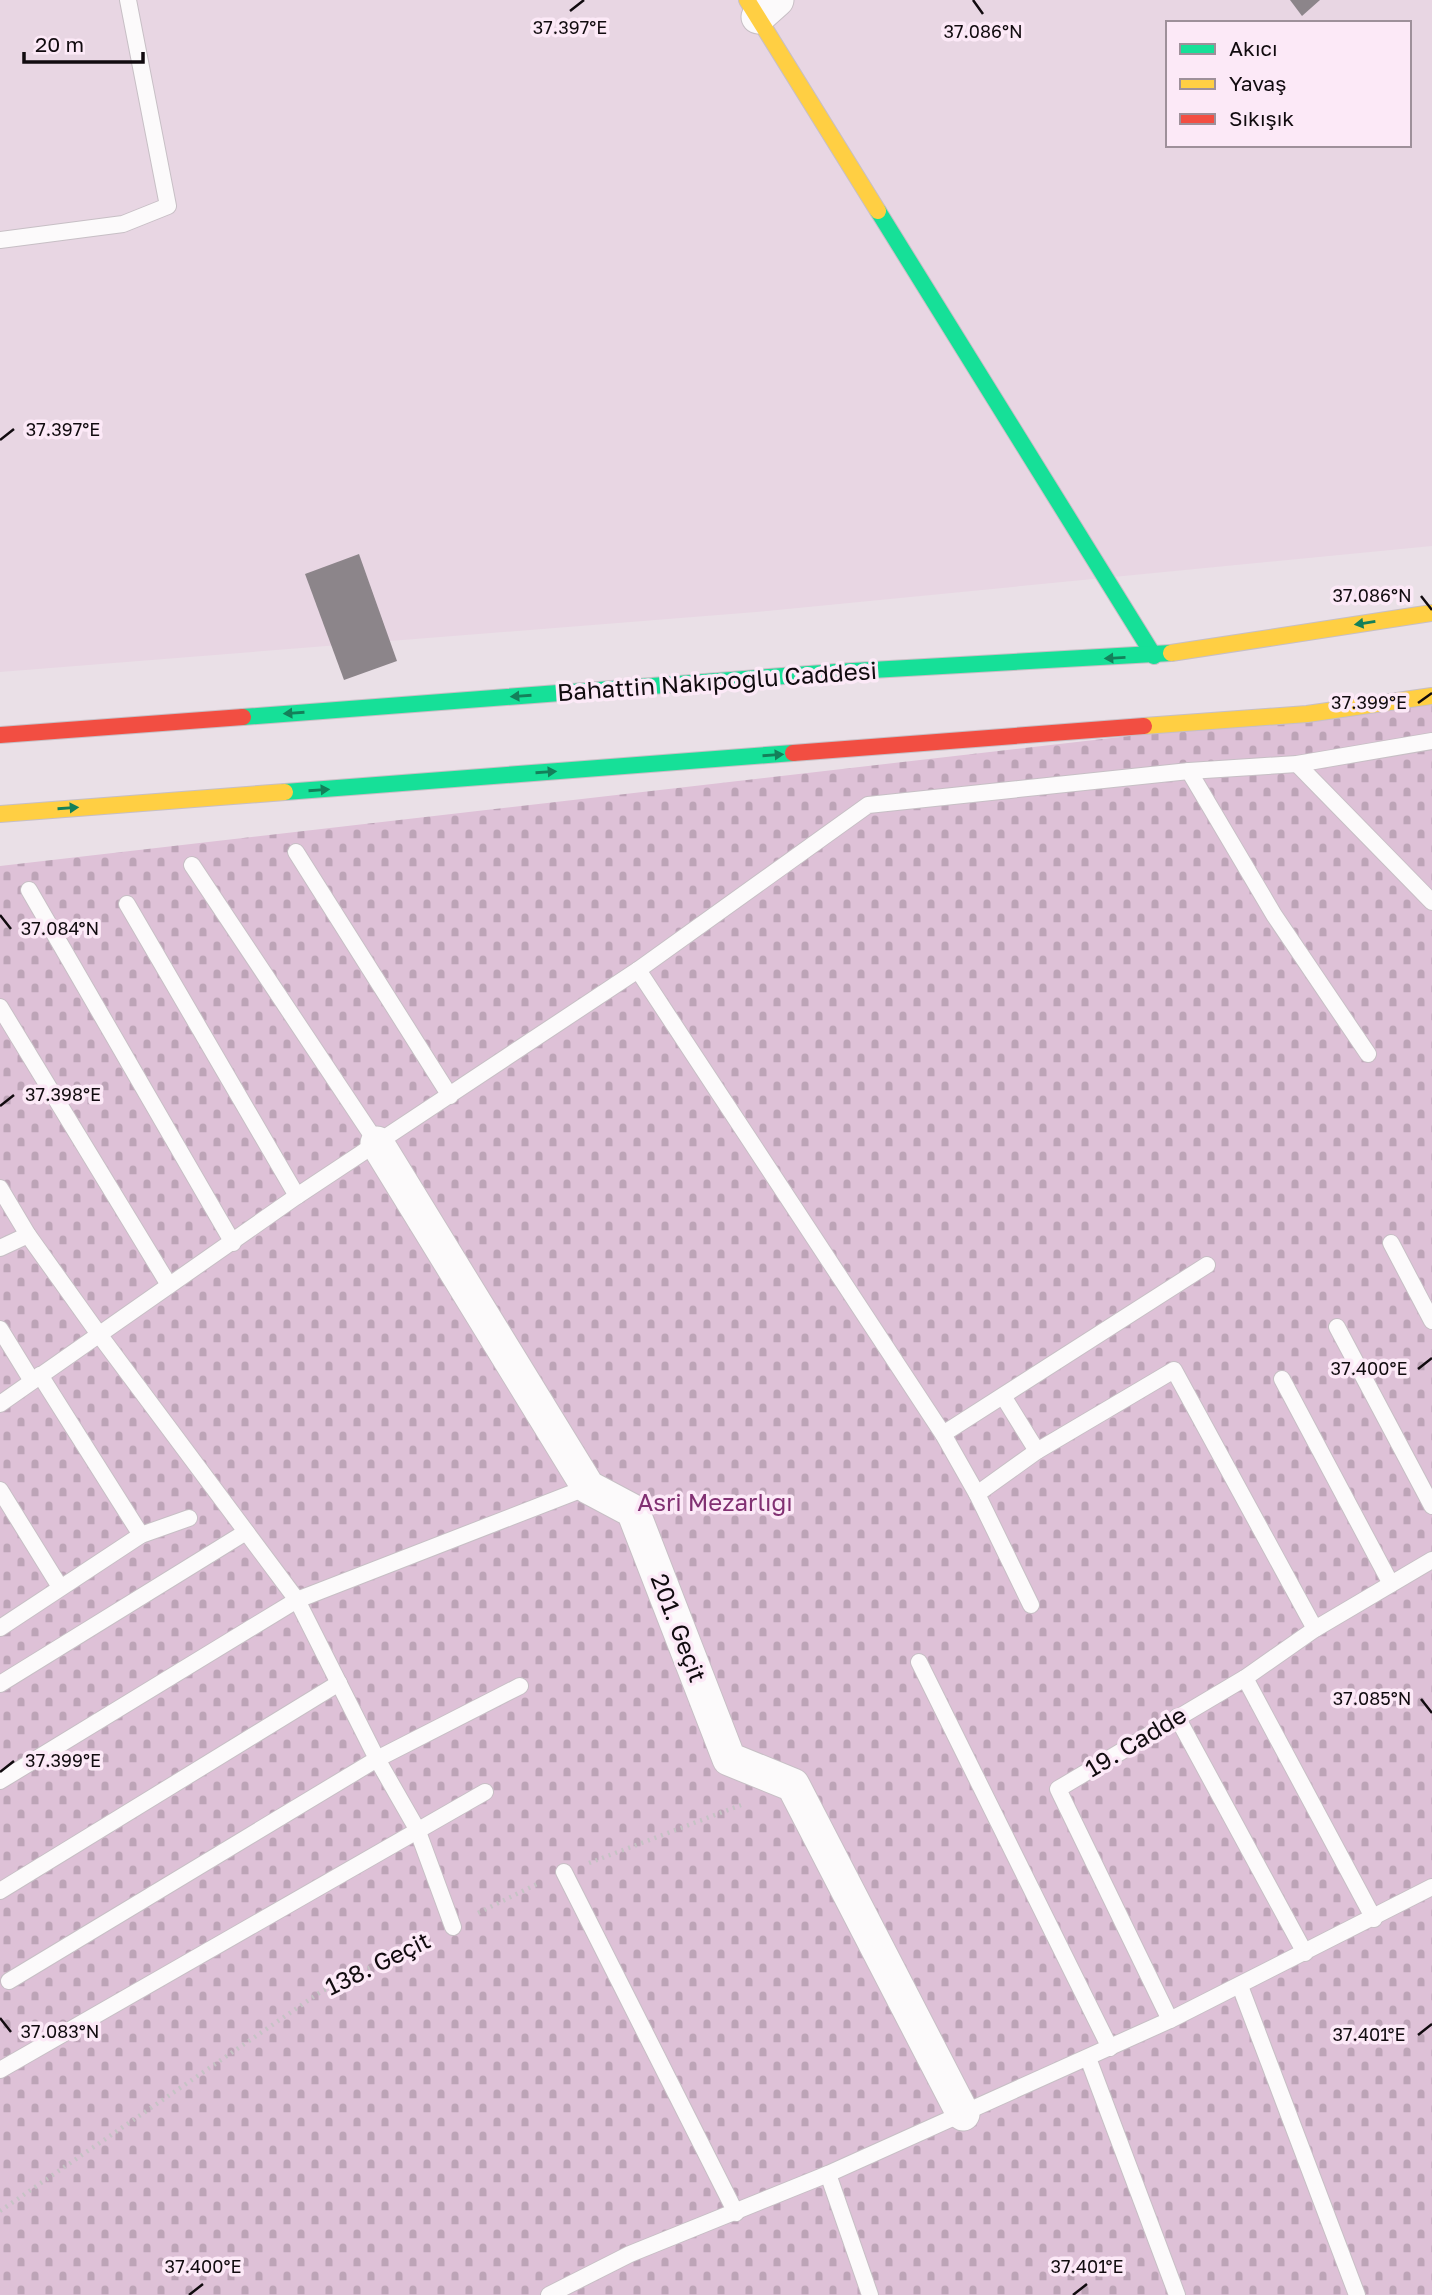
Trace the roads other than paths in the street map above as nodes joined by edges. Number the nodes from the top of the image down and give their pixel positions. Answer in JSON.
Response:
{"nodes":[{"id":1,"x":128,"y":0,"type":"edge"},
{"id":2,"x":760,"y":6,"type":"edge"},
{"id":3,"x":0,"y":240,"type":"edge"},
{"id":4,"x":1432,"y":613,"type":"edge"},
{"id":5,"x":1154,"y":656,"type":"junction"},
{"id":6,"x":1432,"y":696,"type":"edge"},
{"id":7,"x":0,"y":735,"type":"edge"},
{"id":8,"x":1432,"y":741,"type":"edge"},
{"id":9,"x":1297,"y":764,"type":"junction"},
{"id":10,"x":1189,"y":771,"type":"junction"},
{"id":11,"x":0,"y":814,"type":"edge"},
{"id":12,"x":296,"y":852,"type":"dead end"},
{"id":13,"x":192,"y":864,"type":"dead end"},
{"id":14,"x":29,"y":890,"type":"dead end"},
{"id":15,"x":1432,"y":902,"type":"edge"},
{"id":16,"x":127,"y":904,"type":"dead end"},
{"id":17,"x":638,"y":970,"type":"junction"},
{"id":18,"x":0,"y":1007,"type":"edge"},
{"id":19,"x":1368,"y":1054,"type":"dead end"},
{"id":20,"x":450,"y":1096,"type":"junction"},
{"id":21,"x":377,"y":1143,"type":"junction"},
{"id":22,"x":0,"y":1188,"type":"edge"},
{"id":23,"x":297,"y":1196,"type":"junction"},
{"id":24,"x":28,"y":1235,"type":"junction"},
{"id":25,"x":233,"y":1243,"type":"junction"},
{"id":26,"x":1391,"y":1243,"type":"dead end"},
{"id":27,"x":0,"y":1248,"type":"edge"},
{"id":28,"x":1207,"y":1265,"type":"dead end"},
{"id":29,"x":169,"y":1285,"type":"junction"},
{"id":30,"x":1432,"y":1321,"type":"edge"},
{"id":31,"x":1337,"y":1327,"type":"dead end"},
{"id":32,"x":0,"y":1329,"type":"edge"},
{"id":33,"x":99,"y":1333,"type":"junction"},
{"id":34,"x":36,"y":1378,"type":"junction"},
{"id":35,"x":1282,"y":1378,"type":"dead end"},
{"id":36,"x":1003,"y":1396,"type":"junction"},
{"id":37,"x":0,"y":1404,"type":"edge"},
{"id":38,"x":943,"y":1434,"type":"junction"},
{"id":39,"x":1037,"y":1451,"type":"junction"},
{"id":40,"x":587,"y":1488,"type":"junction"},
{"id":41,"x":0,"y":1490,"type":"edge"},
{"id":42,"x":977,"y":1494,"type":"junction"},
{"id":43,"x":1432,"y":1506,"type":"edge"},
{"id":44,"x":189,"y":1518,"type":"dead end"},
{"id":45,"x":246,"y":1532,"type":"junction"},
{"id":46,"x":141,"y":1535,"type":"junction"},
{"id":47,"x":1432,"y":1560,"type":"edge"},
{"id":48,"x":1391,"y":1584,"type":"junction"},
{"id":49,"x":60,"y":1587,"type":"junction"},
{"id":50,"x":297,"y":1601,"type":"junction"},
{"id":51,"x":1031,"y":1605,"type":"dead end"},
{"id":52,"x":1,"y":1624,"type":"edge"},
{"id":53,"x":1315,"y":1629,"type":"junction"},
{"id":54,"x":919,"y":1662,"type":"dead end"},
{"id":55,"x":1245,"y":1678,"type":"junction"},
{"id":56,"x":339,"y":1683,"type":"junction"},
{"id":57,"x":0,"y":1684,"type":"edge"},
{"id":58,"x":520,"y":1686,"type":"dead end"},
{"id":59,"x":1177,"y":1717,"type":"junction"},
{"id":60,"x":377,"y":1759,"type":"junction"},
{"id":61,"x":0,"y":1781,"type":"edge"},
{"id":62,"x":485,"y":1792,"type":"dead end"},
{"id":63,"x":417,"y":1829,"type":"junction"},
{"id":64,"x":564,"y":1872,"type":"road end"},
{"id":65,"x":1432,"y":1888,"type":"edge"},
{"id":66,"x":0,"y":1891,"type":"edge"},
{"id":67,"x":1374,"y":1919,"type":"junction"},
{"id":68,"x":453,"y":1927,"type":"road end"},
{"id":69,"x":1304,"y":1953,"type":"junction"},
{"id":70,"x":9,"y":1981,"type":"dead end"},
{"id":71,"x":1240,"y":1986,"type":"junction"},
{"id":72,"x":1170,"y":2020,"type":"junction"},
{"id":73,"x":1110,"y":2048,"type":"junction"},
{"id":74,"x":1088,"y":2058,"type":"junction"},
{"id":75,"x":0,"y":2070,"type":"edge"},
{"id":76,"x":964,"y":2114,"type":"junction"},
{"id":77,"x":828,"y":2174,"type":"junction"},
{"id":78,"x":736,"y":2213,"type":"junction"},
{"id":79,"x":549,"y":2295,"type":"edge"},
{"id":80,"x":870,"y":2295,"type":"edge"},
{"id":81,"x":1177,"y":2295,"type":"edge"},
{"id":82,"x":1357,"y":2295,"type":"edge"}],
"edges":[{"from":1,"to":3,"type":"lane"},
{"from":2,"to":5,"type":"main road"},
{"from":4,"to":5,"type":"main road","name":"Bahattin Nakıpoğlu Caddesi","one_way":true},
{"from":5,"to":7,"type":"main road","name":"Bahattin Nakıpoğlu Caddesi","one_way":true},
{"from":11,"to":6,"type":"main road","one_way":true},
{"from":8,"to":9,"type":"lane"},
{"from":9,"to":10,"type":"lane"},
{"from":9,"to":15,"type":"lane"},
{"from":10,"to":17,"type":"lane"},
{"from":10,"to":19,"type":"lane"},
{"from":12,"to":20,"type":"lane"},
{"from":13,"to":21,"type":"lane"},
{"from":14,"to":25,"type":"lane"},
{"from":16,"to":23,"type":"lane"},
{"from":17,"to":20,"type":"lane"},
{"from":17,"to":38,"type":"lane"},
{"from":18,"to":29,"type":"lane"},
{"from":20,"to":21,"type":"lane"},
{"from":21,"to":23,"type":"lane"},
{"from":21,"to":40,"type":"street"},
{"from":22,"to":24,"type":"lane"},
{"from":23,"to":25,"type":"lane"},
{"from":24,"to":27,"type":"lane"},
{"from":24,"to":33,"type":"lane"},
{"from":25,"to":29,"type":"lane"},
{"from":26,"to":30,"type":"lane"},
{"from":28,"to":36,"type":"lane"},
{"from":29,"to":33,"type":"lane"},
{"from":31,"to":43,"type":"lane"},
{"from":32,"to":34,"type":"lane"},
{"from":33,"to":34,"type":"lane"},
{"from":33,"to":45,"type":"lane"},
{"from":34,"to":37,"type":"lane"},
{"from":34,"to":46,"type":"lane"},
{"from":35,"to":48,"type":"lane"},
{"from":36,"to":38,"type":"lane"},
{"from":36,"to":39,"type":"lane"},
{"from":38,"to":42,"type":"lane"},
{"from":39,"to":42,"type":"lane"},
{"from":39,"to":53,"type":"lane"},
{"from":40,"to":50,"type":"lane"},
{"from":40,"to":76,"type":"street","name":"201. Geçit"},
{"from":41,"to":49,"type":"lane"},
{"from":42,"to":51,"type":"lane"},
{"from":44,"to":46,"type":"lane"},
{"from":45,"to":50,"type":"lane"},
{"from":45,"to":57,"type":"lane"},
{"from":46,"to":49,"type":"lane"},
{"from":47,"to":48,"type":"lane","name":"19. Cadde"},
{"from":48,"to":53,"type":"lane","name":"19. Cadde"},
{"from":49,"to":52,"type":"lane"},
{"from":50,"to":56,"type":"lane"},
{"from":50,"to":61,"type":"lane"},
{"from":53,"to":55,"type":"lane","name":"19. Cadde"},
{"from":54,"to":73,"type":"lane"},
{"from":55,"to":59,"type":"lane","name":"19. Cadde"},
{"from":55,"to":67,"type":"lane"},
{"from":56,"to":60,"type":"lane"},
{"from":56,"to":66,"type":"lane"},
{"from":58,"to":60,"type":"lane"},
{"from":59,"to":69,"type":"lane"},
{"from":59,"to":72,"type":"lane","name":"19. Cadde"},
{"from":60,"to":63,"type":"lane"},
{"from":60,"to":70,"type":"lane"},
{"from":62,"to":63,"type":"lane"},
{"from":63,"to":68,"type":"lane"},
{"from":63,"to":75,"type":"lane"},
{"from":64,"to":78,"type":"lane"},
{"from":65,"to":67,"type":"lane"},
{"from":67,"to":69,"type":"lane"},
{"from":69,"to":71,"type":"lane"},
{"from":71,"to":72,"type":"lane"},
{"from":71,"to":82,"type":"lane"},
{"from":72,"to":73,"type":"lane"},
{"from":73,"to":74,"type":"lane"},
{"from":74,"to":76,"type":"lane"},
{"from":74,"to":81,"type":"lane"},
{"from":76,"to":77,"type":"lane"},
{"from":77,"to":78,"type":"lane"},
{"from":77,"to":80,"type":"lane"},
{"from":78,"to":79,"type":"lane"}]}
